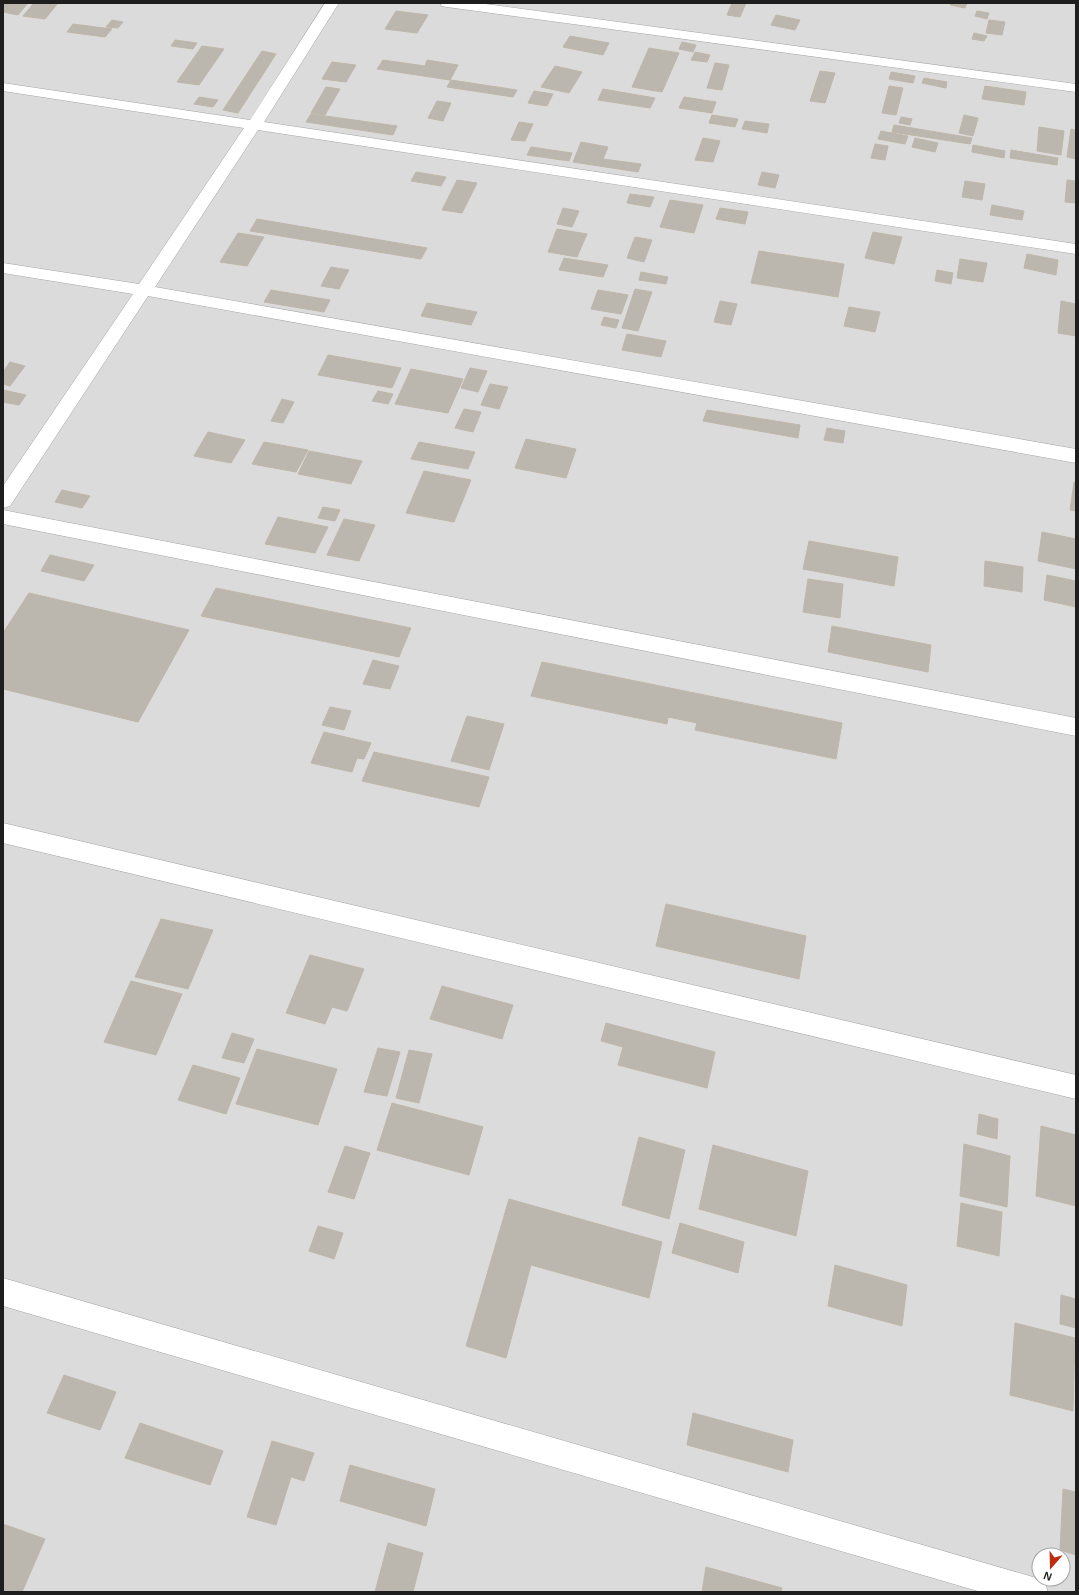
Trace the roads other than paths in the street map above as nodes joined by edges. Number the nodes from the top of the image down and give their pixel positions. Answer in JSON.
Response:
{"nodes":[{"id":1,"x":332,"y":3,"type":"edge"},
{"id":2,"x":447,"y":3,"type":"edge"},
{"id":3,"x":3,"y":87,"type":"edge"},
{"id":4,"x":1076,"y":88,"type":"edge"},
{"id":5,"x":254,"y":125,"type":"junction"},
{"id":6,"x":1076,"y":249,"type":"edge"},
{"id":7,"x":3,"y":268,"type":"edge"},
{"id":8,"x":143,"y":290,"type":"junction"},
{"id":9,"x":1076,"y":456,"type":"edge"},
{"id":10,"x":3,"y":501,"type":"edge"},
{"id":11,"x":3,"y":518,"type":"edge"},
{"id":12,"x":1076,"y":727,"type":"edge"},
{"id":13,"x":3,"y":833,"type":"edge"},
{"id":14,"x":1076,"y":1087,"type":"edge"},
{"id":15,"x":3,"y":1292,"type":"edge"},
{"id":16,"x":1032,"y":1592,"type":"edge"}],
"edges":[{"from":1,"to":5,"type":"street"},
{"from":2,"to":4,"type":"street"},
{"from":3,"to":5,"type":"street"},
{"from":5,"to":6,"type":"street"},
{"from":5,"to":8,"type":"street"},
{"from":7,"to":8,"type":"street"},
{"from":8,"to":9,"type":"street"},
{"from":8,"to":10,"type":"street"},
{"from":11,"to":12,"type":"street"},
{"from":13,"to":14,"type":"street"},
{"from":15,"to":16,"type":"street"}]}
